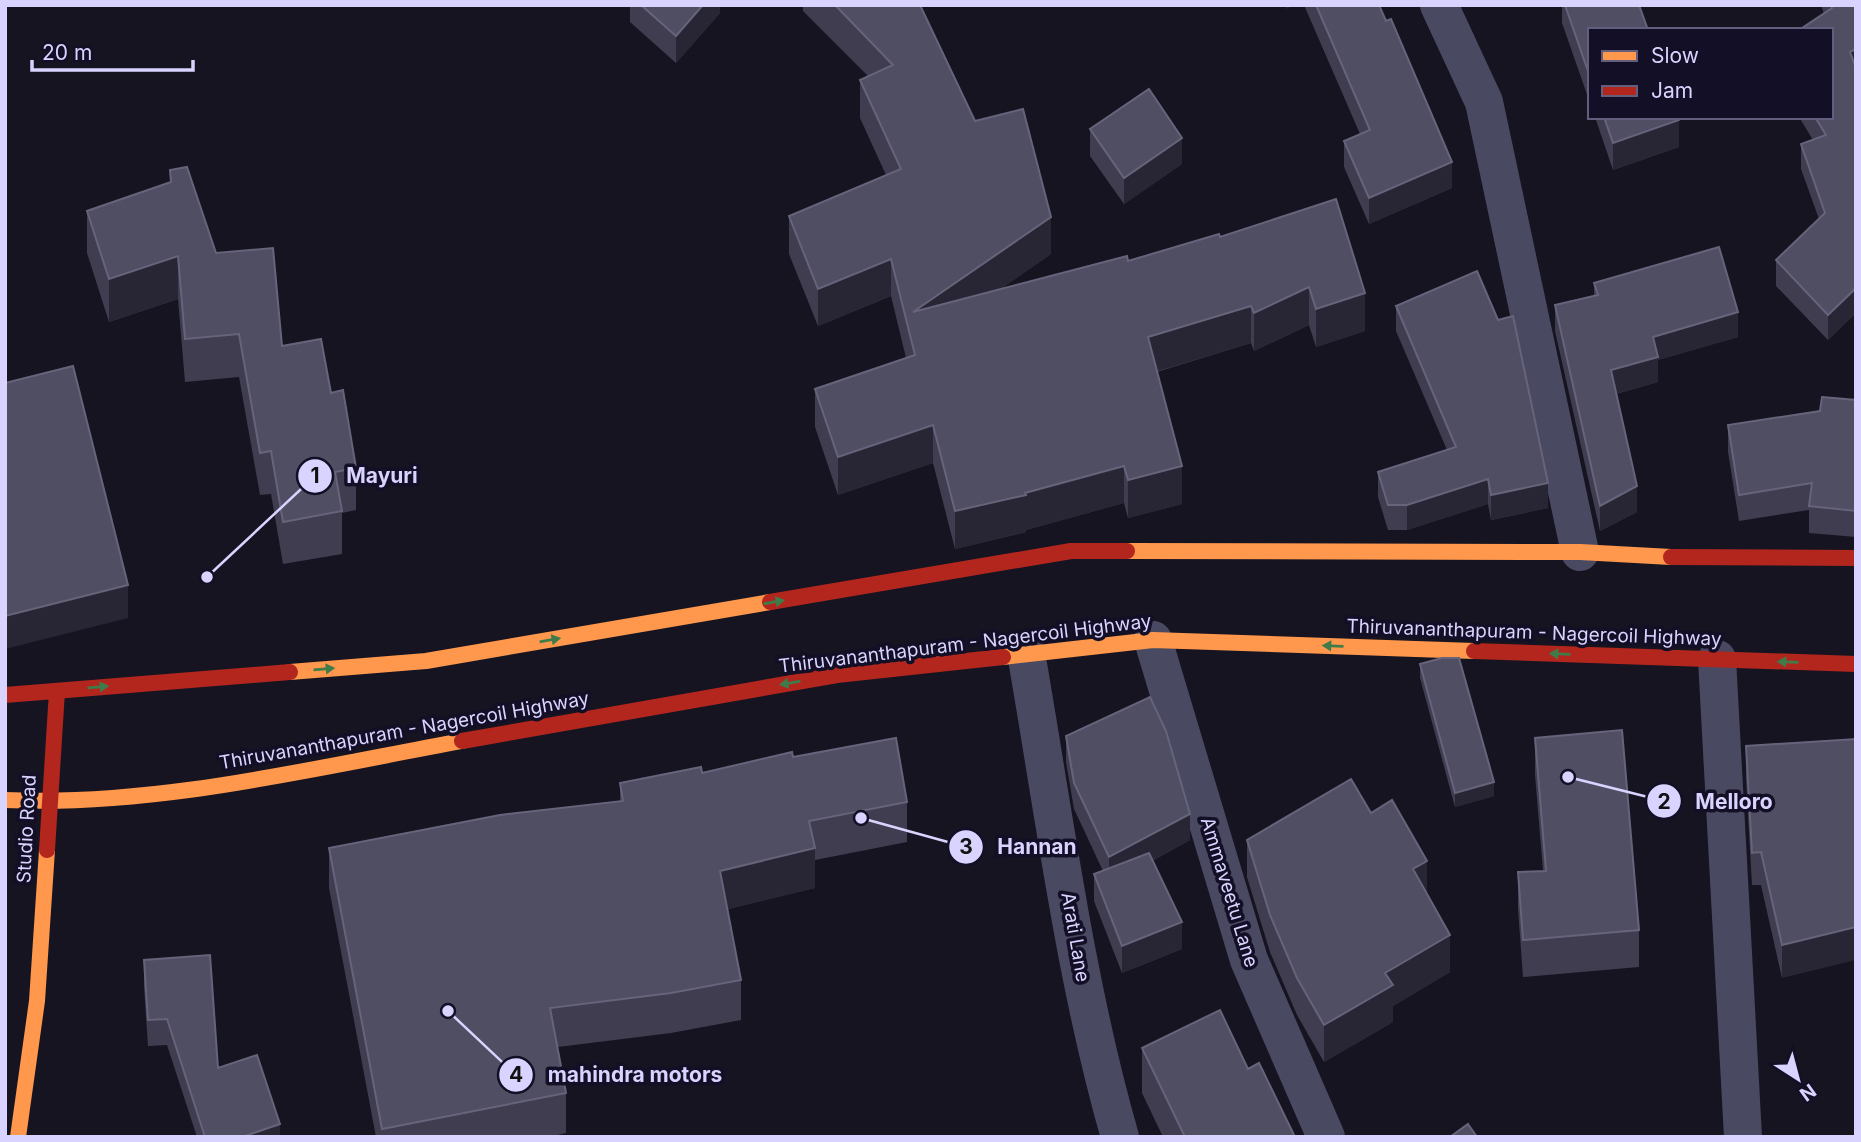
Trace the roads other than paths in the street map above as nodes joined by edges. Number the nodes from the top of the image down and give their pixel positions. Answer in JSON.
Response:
{"nodes":[{"id":1,"x":1439,"y":5,"type":"edge"},
{"id":2,"x":1580,"y":552,"type":"junction"},
{"id":3,"x":1856,"y":558,"type":"edge"},
{"id":4,"x":1153,"y":640,"type":"junction"},
{"id":5,"x":1026,"y":653,"type":"junction"},
{"id":6,"x":1717,"y":659,"type":"junction"},
{"id":7,"x":1856,"y":664,"type":"edge"},
{"id":8,"x":57,"y":691,"type":"junction"},
{"id":9,"x":5,"y":695,"type":"edge"},
{"id":10,"x":5,"y":800,"type":"edge"},
{"id":11,"x":49,"y":802,"type":"junction"},
{"id":12,"x":18,"y":1137,"type":"edge"},
{"id":13,"x":1121,"y":1137,"type":"edge"},
{"id":14,"x":1326,"y":1137,"type":"edge"},
{"id":15,"x":1743,"y":1137,"type":"edge"}],
"edges":[{"from":1,"to":2,"type":"street"},
{"from":2,"to":3,"type":"main road"},
{"from":8,"to":2,"type":"main road","one_way":true},
{"from":4,"to":5,"type":"main road","name":"Thiruvananthapuram - Nagercoil Highway"},
{"from":6,"to":4,"type":"main road","name":"Thiruvananthapuram - Nagercoil Highway","one_way":true},
{"from":4,"to":14,"type":"street","name":"Ammaveetu Lane"},
{"from":5,"to":11,"type":"main road","name":"Thiruvananthapuram - Nagercoil Highway","one_way":true},
{"from":5,"to":13,"type":"street","name":"Arati Lane"},
{"from":7,"to":6,"type":"main road","name":"Thiruvananthapuram - Nagercoil Highway","one_way":true},
{"from":6,"to":15,"type":"street"},
{"from":8,"to":9,"type":"main road"},
{"from":8,"to":11,"type":"main road","name":"Studio Road"},
{"from":10,"to":11,"type":"main road","name":"Thiruvananthapuram - Nagercoil Highway"},
{"from":11,"to":12,"type":"main road","name":"Studio Road"}]}
